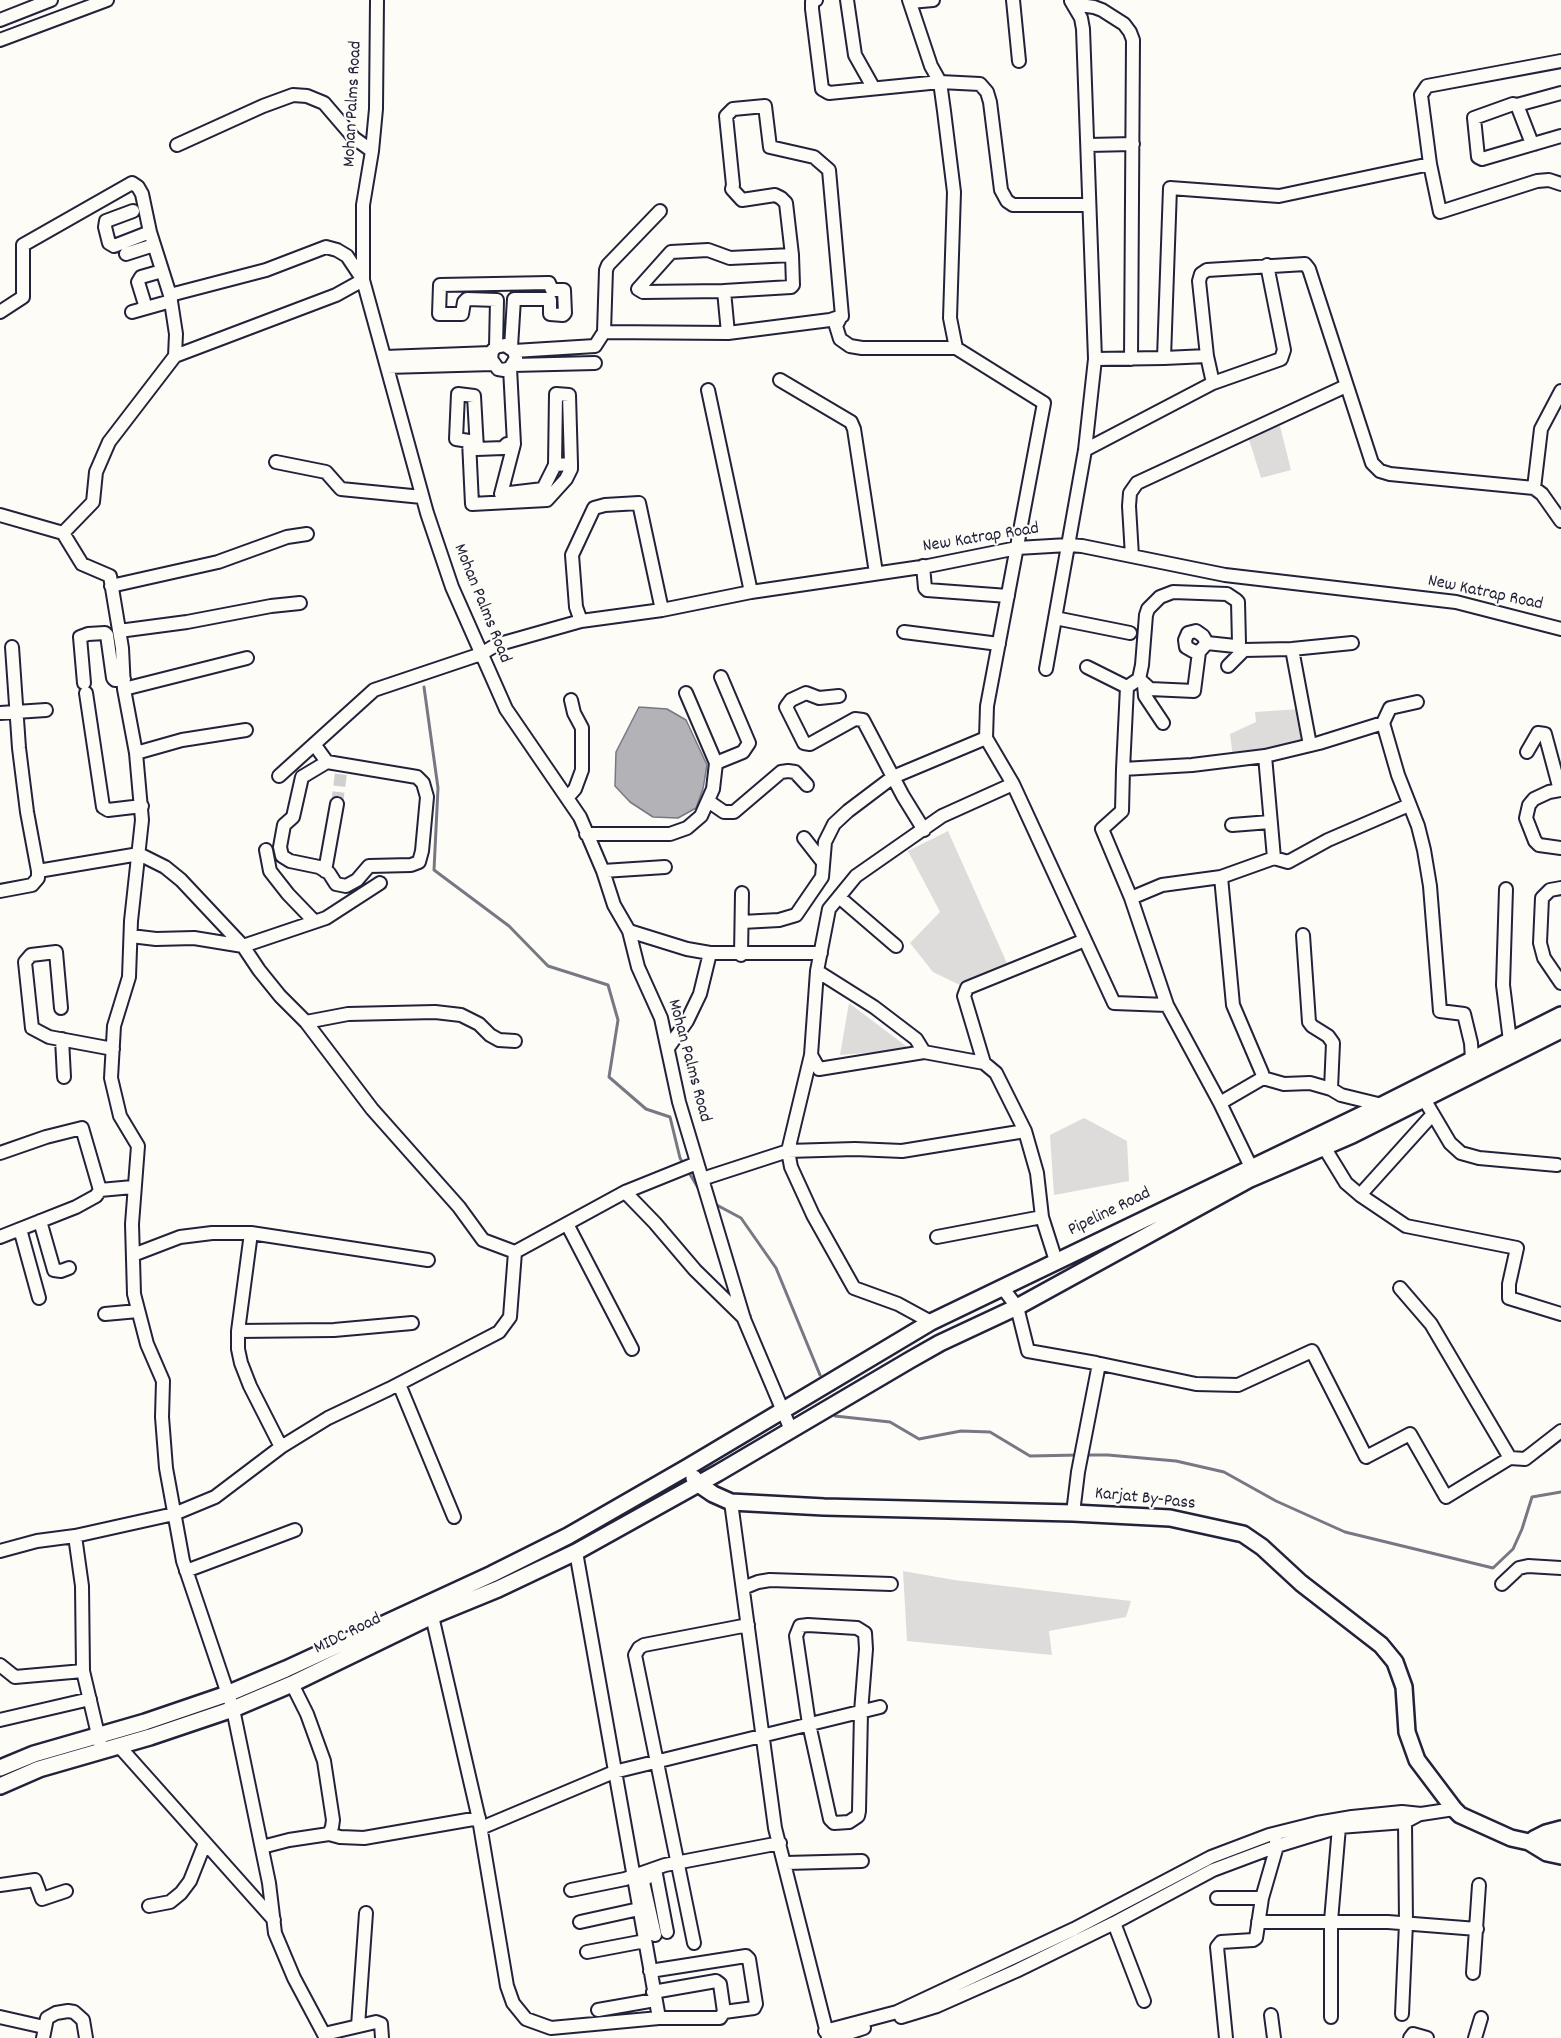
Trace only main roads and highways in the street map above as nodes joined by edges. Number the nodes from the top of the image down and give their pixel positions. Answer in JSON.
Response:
{"nodes":[{"id":1,"x":1561,"y":1015,"type":"edge"},
{"id":2,"x":1561,"y":1030,"type":"edge"},
{"id":3,"x":688,"y":1467,"type":"junction"},
{"id":4,"x":698,"y":1484,"type":"junction"},
{"id":5,"x":0,"y":1768,"type":"edge"},
{"id":6,"x":0,"y":1786,"type":"edge"},
{"id":7,"x":1561,"y":1829,"type":"edge"},
{"id":8,"x":1529,"y":1842,"type":"junction"},
{"id":9,"x":1561,"y":1842,"type":"edge"},
{"id":10,"x":1561,"y":1856,"type":"edge"}],
"edges":[{"from":1,"to":3,"type":"main road","name":"Pipeline Road"},
{"from":2,"to":4,"type":"main road","name":"Pipeline Road"},
{"from":3,"to":4,"type":"main road","name":"Karjat By-Pass"},
{"from":3,"to":5,"type":"main road","name":"MIDC Road"},
{"from":4,"to":6,"type":"main road","name":"MIDC Road"},
{"from":4,"to":8,"type":"main road","name":"Karjat By-Pass"},
{"from":7,"to":8,"type":"main road"},
{"from":8,"to":9,"type":"main road","name":"Karjat By-Pass"},
{"from":8,"to":10,"type":"main road"}]}
